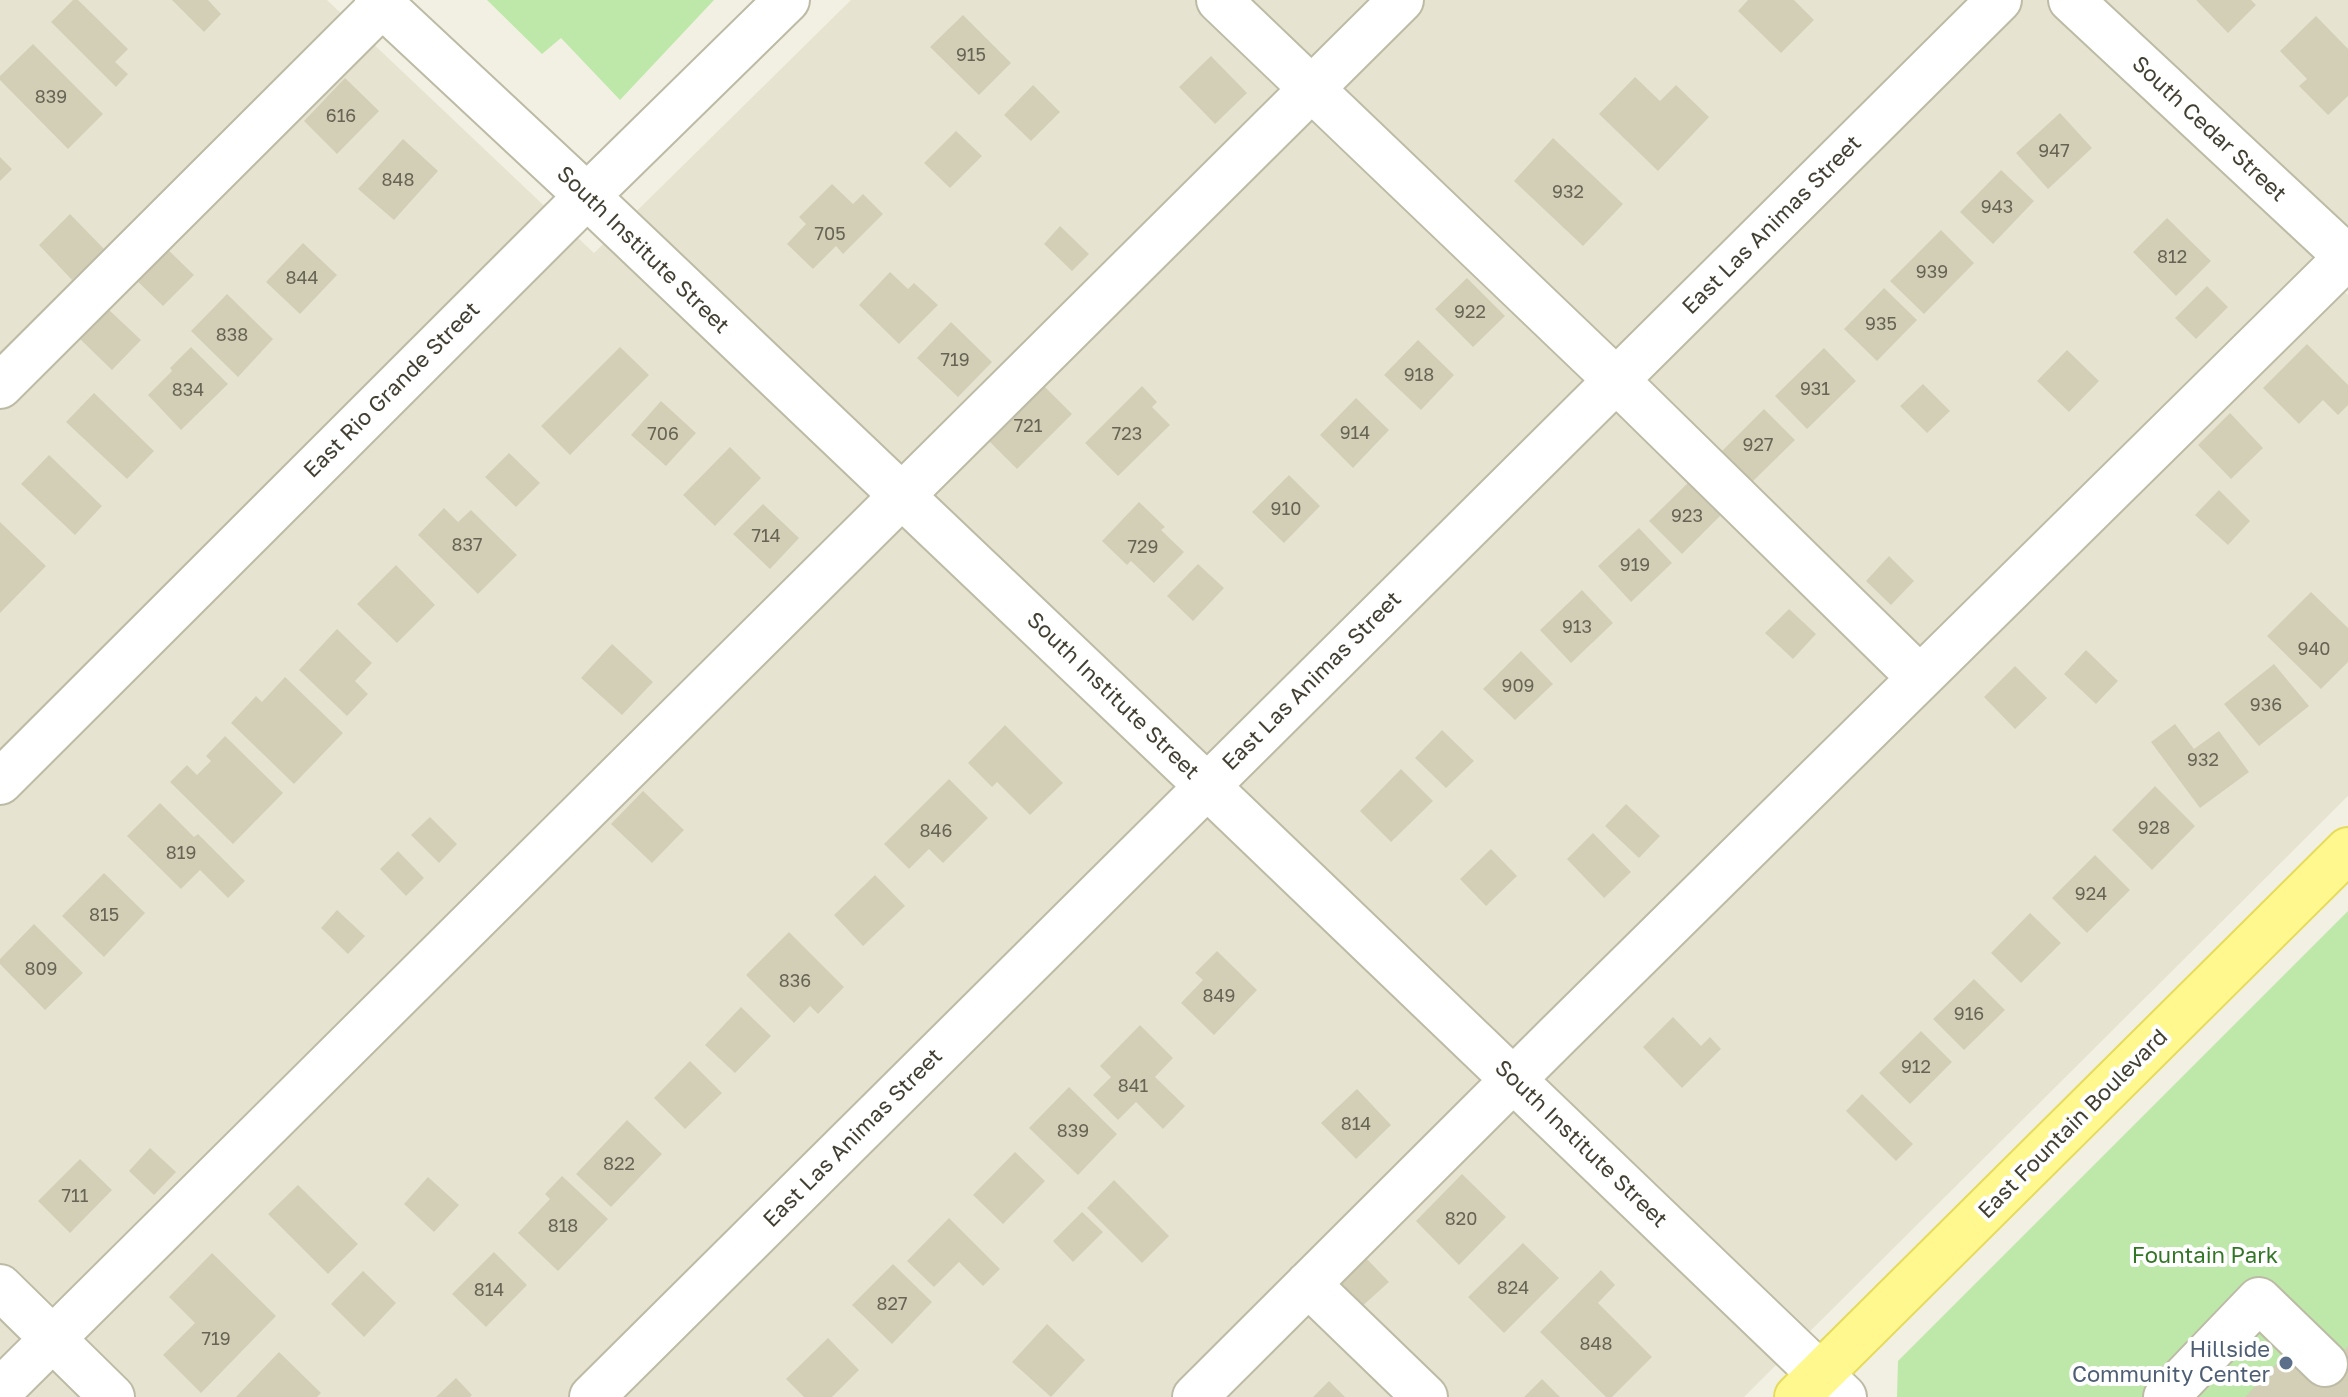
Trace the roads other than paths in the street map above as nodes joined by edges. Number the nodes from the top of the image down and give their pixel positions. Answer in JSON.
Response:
{"nodes":[{"id":1,"x":787,"y":0,"type":"edge"},
{"id":2,"x":1219,"y":0,"type":"edge"},
{"id":3,"x":1401,"y":0,"type":"edge"},
{"id":4,"x":1999,"y":0,"type":"edge"},
{"id":5,"x":2071,"y":0,"type":"edge"},
{"id":6,"x":379,"y":2,"type":"edge"},
{"id":7,"x":1312,"y":88,"type":"junction"},
{"id":8,"x":587,"y":196,"type":"junction"},
{"id":9,"x":2348,"y":257,"type":"edge"},
{"id":10,"x":1616,"y":380,"type":"junction"},
{"id":11,"x":0,"y":386,"type":"edge"},
{"id":12,"x":901,"y":495,"type":"junction"},
{"id":13,"x":1920,"y":678,"type":"junction"},
{"id":14,"x":0,"y":782,"type":"edge"},
{"id":15,"x":1207,"y":786,"type":"junction"},
{"id":16,"x":2348,"y":850,"type":"edge"},
{"id":17,"x":1513,"y":1079,"type":"junction"},
{"id":18,"x":1308,"y":1284,"type":"junction"},
{"id":19,"x":0,"y":1287,"type":"edge"},
{"id":20,"x":52,"y":1338,"type":"junction"},
{"id":21,"x":2325,"y":1364,"type":"dead end"},
{"id":22,"x":1820,"y":1389,"type":"edge"},
{"id":23,"x":0,"y":1391,"type":"edge"},
{"id":24,"x":112,"y":1397,"type":"edge"},
{"id":25,"x":592,"y":1397,"type":"edge"},
{"id":26,"x":1195,"y":1397,"type":"edge"},
{"id":27,"x":1425,"y":1397,"type":"edge"},
{"id":28,"x":2166,"y":1397,"type":"edge"}],
"edges":[{"from":1,"to":8,"type":"street","name":"East Rio Grande Street"},
{"from":2,"to":7,"type":"street"},
{"from":3,"to":7,"type":"street"},
{"from":4,"to":10,"type":"street","name":"East Las Animas Street"},
{"from":5,"to":9,"type":"street","name":"South Cedar Street"},
{"from":6,"to":8,"type":"street","name":"South Institute Street"},
{"from":6,"to":11,"type":"street"},
{"from":7,"to":10,"type":"street"},
{"from":7,"to":12,"type":"street"},
{"from":8,"to":12,"type":"street","name":"South Institute Street"},
{"from":8,"to":14,"type":"street","name":"East Rio Grande Street"},
{"from":9,"to":13,"type":"street"},
{"from":10,"to":13,"type":"street"},
{"from":10,"to":15,"type":"street","name":"East Las Animas Street"},
{"from":12,"to":15,"type":"street","name":"South Institute Street"},
{"from":12,"to":20,"type":"street"},
{"from":13,"to":17,"type":"street"},
{"from":15,"to":17,"type":"street","name":"South Institute Street"},
{"from":15,"to":25,"type":"street","name":"East Las Animas Street"},
{"from":16,"to":22,"type":"main road","name":"East Fountain Boulevard"},
{"from":17,"to":18,"type":"street"},
{"from":17,"to":22,"type":"street","name":"South Institute Street"},
{"from":18,"to":26,"type":"street"},
{"from":18,"to":27,"type":"street"},
{"from":19,"to":20,"type":"street"},
{"from":20,"to":23,"type":"street"},
{"from":20,"to":24,"type":"street"},
{"from":21,"to":28,"type":"street"}]}
